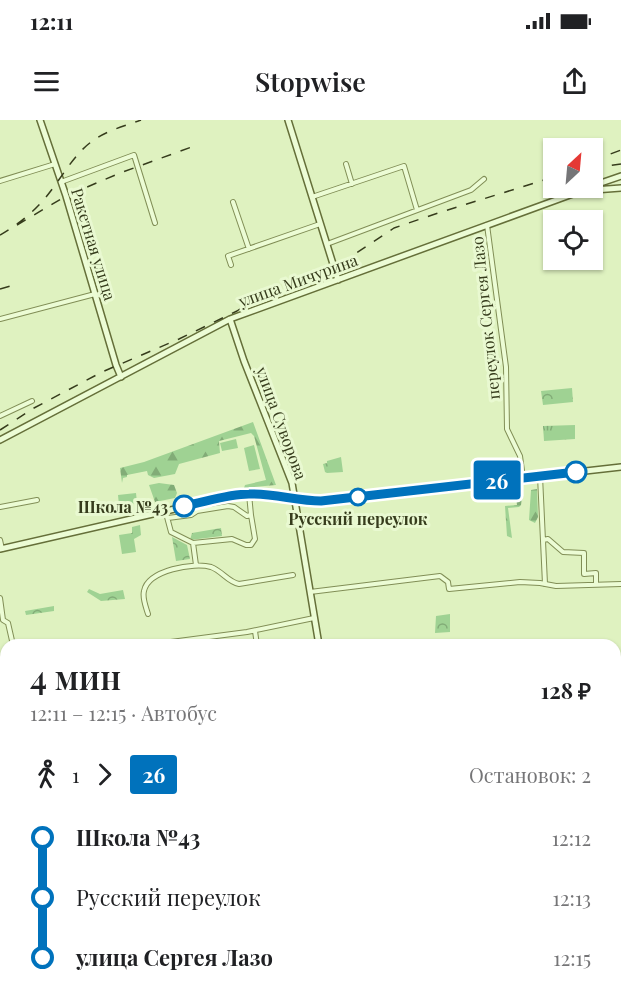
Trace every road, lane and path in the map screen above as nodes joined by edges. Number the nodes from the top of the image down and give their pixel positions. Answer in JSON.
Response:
{"nodes":[{"id":1,"x":40,"y":120,"type":"edge"},
{"id":2,"x":288,"y":120,"type":"edge"},
{"id":3,"x":55,"y":164,"type":"junction"},
{"id":4,"x":346,"y":164,"type":"dead end"},
{"id":5,"x":621,"y":176,"type":"edge"},
{"id":6,"x":484,"y":179,"type":"dead end"},
{"id":7,"x":0,"y":181,"type":"edge"},
{"id":8,"x":61,"y":182,"type":"junction"},
{"id":9,"x":603,"y":183,"type":"edge"},
{"id":10,"x":352,"y":184,"type":"junction"},
{"id":11,"x":621,"y":188,"type":"edge"},
{"id":12,"x":603,"y":189,"type":"edge"},
{"id":13,"x":312,"y":197,"type":"junction"},
{"id":14,"x":562,"y":198,"type":"edge"},
{"id":15,"x":233,"y":202,"type":"dead end"},
{"id":16,"x":417,"y":210,"type":"junction"},
{"id":17,"x":155,"y":223,"type":"dead end"},
{"id":18,"x":320,"y":224,"type":"junction"},
{"id":19,"x":487,"y":225,"type":"junction"},
{"id":20,"x":327,"y":244,"type":"junction"},
{"id":21,"x":249,"y":249,"type":"junction"},
{"id":22,"x":231,"y":265,"type":"dead end"},
{"id":23,"x":338,"y":280,"type":"junction"},
{"id":24,"x":95,"y":294,"type":"junction"},
{"id":25,"x":0,"y":319,"type":"edge"},
{"id":26,"x":230,"y":319,"type":"junction"},
{"id":27,"x":122,"y":376,"type":"junction"},
{"id":28,"x":32,"y":401,"type":"dead end"},
{"id":29,"x":0,"y":416,"type":"edge"},
{"id":30,"x":0,"y":440,"type":"edge"},
{"id":31,"x":621,"y":467,"type":"edge"},
{"id":32,"x":540,"y":476,"type":"junction"},
{"id":33,"x":523,"y":478,"type":"junction"},
{"id":34,"x":249,"y":494,"type":"junction"},
{"id":35,"x":294,"y":499,"type":"junction"},
{"id":36,"x":37,"y":500,"type":"dead end"},
{"id":37,"x":0,"y":507,"type":"edge"},
{"id":38,"x":166,"y":511,"type":"junction"},
{"id":39,"x":251,"y":515,"type":"junction"},
{"id":40,"x":168,"y":518,"type":"junction"},
{"id":41,"x":0,"y":540,"type":"edge"},
{"id":42,"x":543,"y":540,"type":"junction"},
{"id":43,"x":193,"y":543,"type":"junction"},
{"id":44,"x":1,"y":549,"type":"edge"},
{"id":45,"x":196,"y":565,"type":"junction"},
{"id":46,"x":292,"y":575,"type":"dead end"},
{"id":47,"x":545,"y":584,"type":"junction"},
{"id":48,"x":621,"y":584,"type":"edge"},
{"id":49,"x":596,"y":585,"type":"junction"},
{"id":50,"x":310,"y":592,"type":"junction"},
{"id":51,"x":0,"y":598,"type":"edge"},
{"id":52,"x":148,"y":614,"type":"dead end"},
{"id":53,"x":314,"y":618,"type":"junction"},
{"id":54,"x":255,"y":631,"type":"junction"},
{"id":55,"x":12,"y":639,"type":"edge"},
{"id":56,"x":210,"y":639,"type":"edge"},
{"id":57,"x":256,"y":639,"type":"edge"},
{"id":58,"x":318,"y":639,"type":"edge"}],
"edges":[{"from":1,"to":3,"type":"street","name":"Ракетная улица"},
{"from":2,"to":13,"type":"street"},
{"from":3,"to":7,"type":"street"},
{"from":3,"to":8,"type":"street","name":"Ракетная улица"},
{"from":4,"to":10,"type":"street"},
{"from":5,"to":9,"type":"street"},
{"from":6,"to":16,"type":"street"},
{"from":8,"to":17,"type":"street"},
{"from":8,"to":24,"type":"street","name":"Ракетная улица"},
{"from":10,"to":13,"type":"street"},
{"from":10,"to":16,"type":"street"},
{"from":11,"to":12,"type":"street","name":"улица Мичурина"},
{"from":13,"to":18,"type":"street"},
{"from":14,"to":19,"type":"street","name":"улица Мичурина"},
{"from":15,"to":21,"type":"street"},
{"from":16,"to":20,"type":"street"},
{"from":18,"to":20,"type":"street"},
{"from":18,"to":21,"type":"street"},
{"from":19,"to":23,"type":"street","name":"улица Мичурина"},
{"from":19,"to":33,"type":"street","name":"переулок Сергея Лазо"},
{"from":20,"to":23,"type":"street"},
{"from":21,"to":22,"type":"street"},
{"from":23,"to":26,"type":"street","name":"улица Мичурина"},
{"from":24,"to":25,"type":"street"},
{"from":24,"to":27,"type":"street","name":"Ракетная улица"},
{"from":26,"to":27,"type":"street","name":"улица Мичурина"},
{"from":26,"to":35,"type":"street","name":"улица Суворова"},
{"from":27,"to":30,"type":"street","name":"улица Мичурина"},
{"from":28,"to":29,"type":"street"},
{"from":31,"to":32,"type":"street"},
{"from":32,"to":33,"type":"street"},
{"from":32,"to":42,"type":"street"},
{"from":33,"to":35,"type":"street"},
{"from":34,"to":35,"type":"street"},
{"from":34,"to":38,"type":"street"},
{"from":34,"to":39,"type":"street"},
{"from":35,"to":50,"type":"street","name":"улица Суворова"},
{"from":36,"to":37,"type":"street"},
{"from":38,"to":40,"type":"street"},
{"from":38,"to":44,"type":"street"},
{"from":39,"to":40,"type":"street"},
{"from":39,"to":43,"type":"street"},
{"from":40,"to":43,"type":"street"},
{"from":41,"to":44,"type":"street"},
{"from":42,"to":47,"type":"street"},
{"from":42,"to":49,"type":"street"},
{"from":43,"to":45,"type":"street"},
{"from":45,"to":46,"type":"street"},
{"from":45,"to":52,"type":"street"},
{"from":47,"to":49,"type":"street"},
{"from":47,"to":50,"type":"street"},
{"from":48,"to":49,"type":"street"},
{"from":50,"to":53,"type":"street","name":"улица Суворова"},
{"from":51,"to":55,"type":"street"},
{"from":53,"to":54,"type":"street"},
{"from":53,"to":58,"type":"street","name":"улица Суворова"},
{"from":54,"to":56,"type":"street"},
{"from":54,"to":57,"type":"street"}]}
